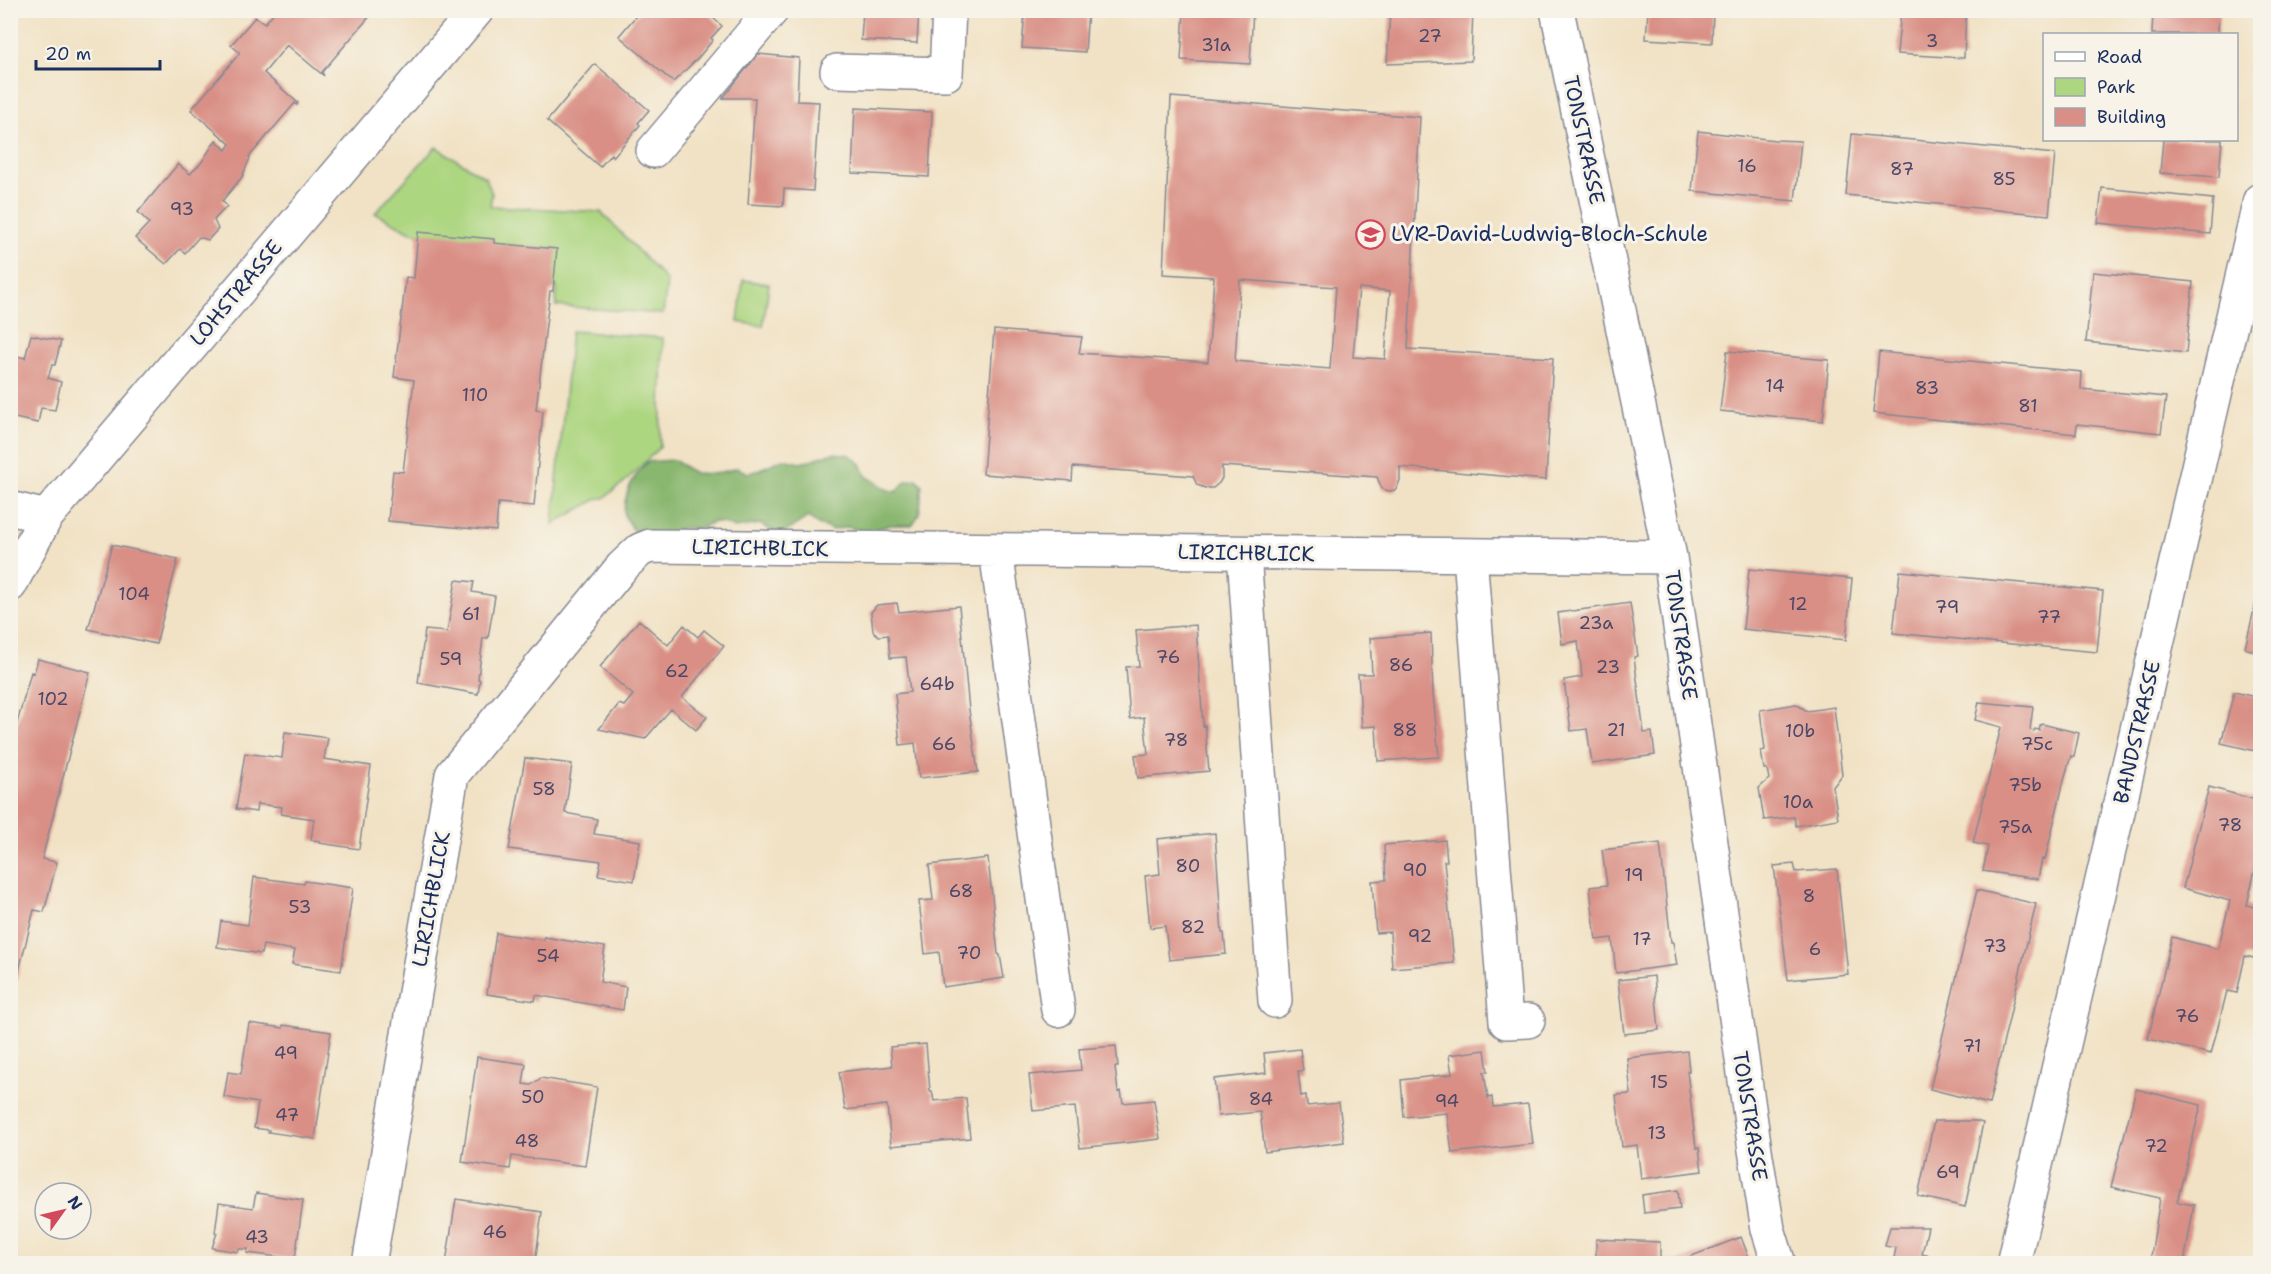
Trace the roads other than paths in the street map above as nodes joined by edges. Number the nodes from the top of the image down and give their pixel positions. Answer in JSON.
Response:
{"nodes":[{"id":1,"x":477,"y":10,"type":"edge"},
{"id":2,"x":772,"y":10,"type":"edge"},
{"id":3,"x":949,"y":10,"type":"edge"},
{"id":4,"x":1557,"y":10,"type":"edge"},
{"id":5,"x":837,"y":71,"type":"dead end"},
{"id":6,"x":653,"y":152,"type":"dead end"},
{"id":7,"x":2260,"y":200,"type":"edge"},
{"id":8,"x":10,"y":508,"type":"edge"},
{"id":9,"x":46,"y":517,"type":"junction"},
{"id":10,"x":996,"y":550,"type":"junction"},
{"id":11,"x":1244,"y":552,"type":"junction"},
{"id":12,"x":1470,"y":555,"type":"junction"},
{"id":13,"x":1670,"y":557,"type":"junction"},
{"id":14,"x":10,"y":585,"type":"edge"},
{"id":15,"x":1275,"y":1001,"type":"dead end"},
{"id":16,"x":1058,"y":1011,"type":"dead end"},
{"id":17,"x":1528,"y":1021,"type":"dead end"},
{"id":18,"x":369,"y":1263,"type":"edge"},
{"id":19,"x":1779,"y":1263,"type":"edge"},
{"id":20,"x":2013,"y":1263,"type":"edge"}],
"edges":[{"from":1,"to":9,"type":"street","name":"LOHSTRASSE"},
{"from":2,"to":6,"type":"street"},
{"from":3,"to":5,"type":"street"},
{"from":4,"to":13,"type":"street","name":"TONSTRASSE"},
{"from":7,"to":20,"type":"street","name":"BANDSTRASSE"},
{"from":8,"to":9,"type":"street"},
{"from":9,"to":14,"type":"street","name":"LOHSTRASSE"},
{"from":10,"to":11,"type":"street","name":"LIRICHBLICK"},
{"from":10,"to":16,"type":"street"},
{"from":10,"to":18,"type":"street","name":"LIRICHBLICK"},
{"from":11,"to":12,"type":"street","name":"LIRICHBLICK"},
{"from":11,"to":15,"type":"street"},
{"from":12,"to":13,"type":"street","name":"LIRICHBLICK"},
{"from":12,"to":17,"type":"street"},
{"from":13,"to":19,"type":"street","name":"TONSTRASSE"}]}
